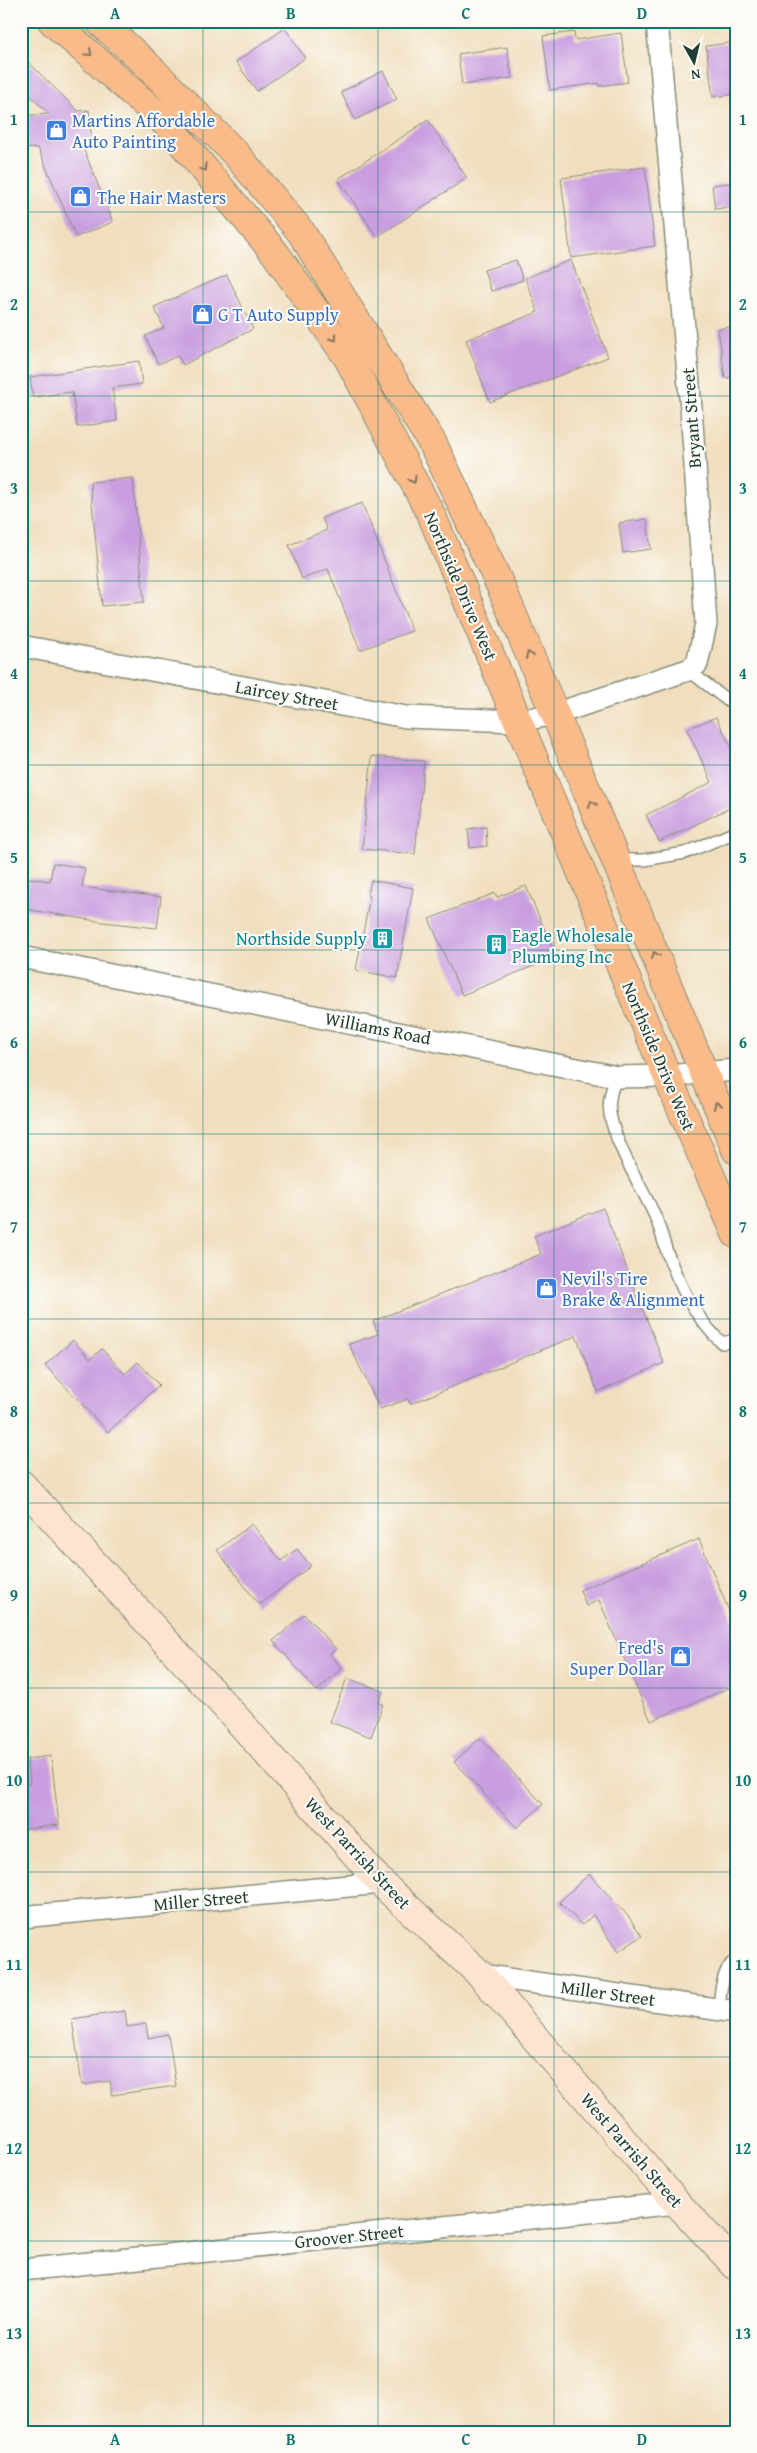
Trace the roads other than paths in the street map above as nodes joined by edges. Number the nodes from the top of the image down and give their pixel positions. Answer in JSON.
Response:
{"nodes":[{"id":1,"x":52,"y":21,"type":"edge"},
{"id":2,"x":99,"y":21,"type":"edge"},
{"id":3,"x":657,"y":21,"type":"edge"},
{"id":4,"x":21,"y":640,"type":"edge"},
{"id":5,"x":22,"y":646,"type":"edge"},
{"id":6,"x":688,"y":670,"type":"junction"},
{"id":7,"x":736,"y":707,"type":"edge"},
{"id":8,"x":555,"y":714,"type":"junction"},
{"id":9,"x":518,"y":721,"type":"junction"},
{"id":10,"x":736,"y":832,"type":"edge"},
{"id":11,"x":615,"y":860,"type":"junction"},
{"id":12,"x":21,"y":957,"type":"edge"},
{"id":13,"x":736,"y":1070,"type":"edge"},
{"id":14,"x":704,"y":1074,"type":"junction"},
{"id":15,"x":667,"y":1076,"type":"junction"},
{"id":16,"x":617,"y":1077,"type":"junction"},
{"id":17,"x":736,"y":1150,"type":"edge"},
{"id":18,"x":736,"y":1234,"type":"edge"},
{"id":19,"x":736,"y":1340,"type":"edge"},
{"id":20,"x":21,"y":1484,"type":"edge"},
{"id":21,"x":382,"y":1883,"type":"junction"},
{"id":22,"x":21,"y":1917,"type":"edge"},
{"id":23,"x":736,"y":1960,"type":"edge"},
{"id":24,"x":481,"y":1975,"type":"junction"},
{"id":25,"x":727,"y":2011,"type":"edge"},
{"id":26,"x":677,"y":2203,"type":"junction"},
{"id":27,"x":736,"y":2266,"type":"edge"},
{"id":28,"x":21,"y":2270,"type":"edge"}],
"edges":[{"from":1,"to":9,"type":"main road","name":"Northside Drive West","one_way":true},
{"from":8,"to":2,"type":"main road","name":"Northside Drive West","one_way":true},
{"from":3,"to":6,"type":"street","name":"Bryant Street"},
{"from":4,"to":5,"type":"street"},
{"from":5,"to":9,"type":"street","name":"Laircey Street"},
{"from":6,"to":7,"type":"lane"},
{"from":6,"to":8,"type":"street"},
{"from":8,"to":9,"type":"street","name":"Laircey Street"},
{"from":11,"to":8,"type":"main road","name":"Northside Drive West","one_way":true},
{"from":9,"to":15,"type":"main road","name":"Northside Drive West"},
{"from":10,"to":11,"type":"lane"},
{"from":14,"to":11,"type":"main road","name":"Northside Drive West","one_way":true},
{"from":12,"to":16,"type":"street","name":"Williams Road"},
{"from":13,"to":14,"type":"street","name":"Williams Road"},
{"from":14,"to":15,"type":"street","name":"Williams Road"},
{"from":17,"to":14,"type":"main road","name":"Northside Drive West","one_way":true},
{"from":15,"to":16,"type":"street","name":"Williams Road"},
{"from":15,"to":18,"type":"main road","name":"Northside Drive West"},
{"from":16,"to":19,"type":"lane"},
{"from":20,"to":21,"type":"street","name":"West Parrish Street"},
{"from":21,"to":22,"type":"street","name":"Miller Street"},
{"from":21,"to":24,"type":"street","name":"West Parrish Street"},
{"from":23,"to":25,"type":"lane"},
{"from":24,"to":25,"type":"street","name":"Miller Street"},
{"from":24,"to":26,"type":"street","name":"West Parrish Street"},
{"from":26,"to":27,"type":"street","name":"West Parrish Street"},
{"from":26,"to":28,"type":"street","name":"Groover Street"}]}
